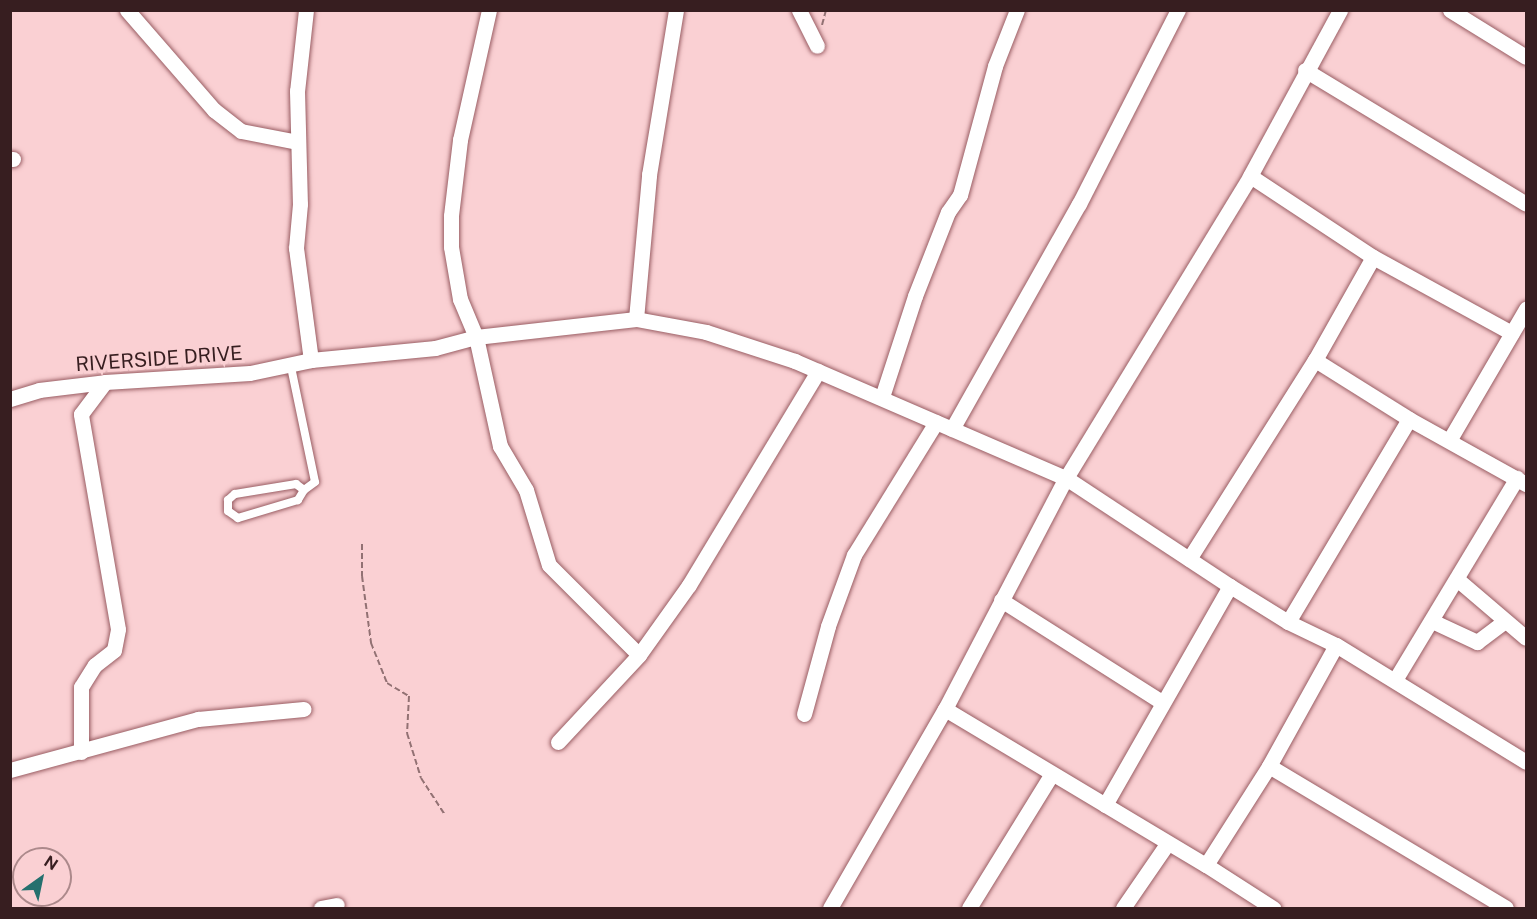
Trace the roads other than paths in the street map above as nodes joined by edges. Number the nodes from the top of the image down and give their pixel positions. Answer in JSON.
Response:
{"nodes":[{"id":1,"x":127,"y":10,"type":"edge"},
{"id":2,"x":306,"y":10,"type":"edge"},
{"id":3,"x":489,"y":10,"type":"edge"},
{"id":4,"x":676,"y":10,"type":"edge"},
{"id":5,"x":799,"y":10,"type":"edge"},
{"id":6,"x":1017,"y":10,"type":"edge"},
{"id":7,"x":1178,"y":10,"type":"edge"},
{"id":8,"x":1340,"y":10,"type":"edge"},
{"id":9,"x":1450,"y":10,"type":"edge"},
{"id":10,"x":817,"y":46,"type":"dead end"},
{"id":11,"x":1527,"y":57,"type":"edge"},
{"id":12,"x":1305,"y":70,"type":"junction"},
{"id":13,"x":297,"y":142,"type":"junction"},
{"id":14,"x":1250,"y":176,"type":"junction"},
{"id":15,"x":1527,"y":204,"type":"edge"},
{"id":16,"x":1374,"y":257,"type":"junction"},
{"id":17,"x":1527,"y":309,"type":"edge"},
{"id":18,"x":636,"y":319,"type":"junction"},
{"id":19,"x":1512,"y":333,"type":"junction"},
{"id":20,"x":476,"y":337,"type":"junction"},
{"id":21,"x":311,"y":360,"type":"junction"},
{"id":22,"x":1315,"y":360,"type":"junction"},
{"id":23,"x":291,"y":367,"type":"junction"},
{"id":24,"x":818,"y":371,"type":"junction"},
{"id":25,"x":105,"y":382,"type":"junction"},
{"id":26,"x":882,"y":397,"type":"junction"},
{"id":27,"x":10,"y":399,"type":"edge"},
{"id":28,"x":1409,"y":418,"type":"junction"},
{"id":29,"x":936,"y":422,"type":"junction"},
{"id":30,"x":952,"y":429,"type":"junction"},
{"id":31,"x":1450,"y":439,"type":"junction"},
{"id":32,"x":1066,"y":478,"type":"junction"},
{"id":33,"x":1522,"y":481,"type":"edge"},
{"id":34,"x":304,"y":490,"type":"junction"},
{"id":35,"x":1189,"y":559,"type":"junction"},
{"id":36,"x":1458,"y":580,"type":"junction"},
{"id":37,"x":1230,"y":586,"type":"junction"},
{"id":38,"x":1001,"y":600,"type":"junction"},
{"id":39,"x":1432,"y":621,"type":"junction"},
{"id":40,"x":1505,"y":621,"type":"junction"},
{"id":41,"x":1288,"y":622,"type":"junction"},
{"id":42,"x":1527,"y":638,"type":"edge"},
{"id":43,"x":1336,"y":645,"type":"junction"},
{"id":44,"x":639,"y":655,"type":"junction"},
{"id":45,"x":1395,"y":680,"type":"junction"},
{"id":46,"x":1162,"y":702,"type":"junction"},
{"id":47,"x":304,"y":709,"type":"dead end"},
{"id":48,"x":945,"y":709,"type":"junction"},
{"id":49,"x":804,"y":714,"type":"dead end"},
{"id":50,"x":558,"y":742,"type":"dead end"},
{"id":51,"x":81,"y":752,"type":"junction"},
{"id":52,"x":1527,"y":762,"type":"edge"},
{"id":53,"x":1269,"y":766,"type":"junction"},
{"id":54,"x":10,"y":770,"type":"edge"},
{"id":55,"x":1051,"y":775,"type":"junction"},
{"id":56,"x":1105,"y":805,"type":"junction"},
{"id":57,"x":1167,"y":844,"type":"junction"},
{"id":58,"x":1206,"y":865,"type":"junction"},
{"id":59,"x":338,"y":905,"type":"dead end"},
{"id":60,"x":321,"y":909,"type":"edge"},
{"id":61,"x":830,"y":909,"type":"edge"},
{"id":62,"x":969,"y":909,"type":"edge"},
{"id":63,"x":1123,"y":909,"type":"edge"},
{"id":64,"x":1273,"y":909,"type":"edge"},
{"id":65,"x":1506,"y":909,"type":"edge"}],
"edges":[{"from":1,"to":13,"type":"street"},
{"from":2,"to":13,"type":"street"},
{"from":3,"to":20,"type":"street"},
{"from":4,"to":18,"type":"street"},
{"from":5,"to":10,"type":"street"},
{"from":6,"to":26,"type":"street"},
{"from":7,"to":30,"type":"street"},
{"from":8,"to":12,"type":"street"},
{"from":9,"to":11,"type":"street"},
{"from":12,"to":14,"type":"street"},
{"from":12,"to":15,"type":"street"},
{"from":13,"to":21,"type":"street"},
{"from":14,"to":16,"type":"street"},
{"from":14,"to":32,"type":"street"},
{"from":16,"to":19,"type":"street"},
{"from":16,"to":22,"type":"street"},
{"from":17,"to":19,"type":"street"},
{"from":18,"to":20,"type":"street","name":"RIVERSIDE DRIVE"},
{"from":18,"to":24,"type":"street","name":"RIVERSIDE DRIVE"},
{"from":19,"to":31,"type":"street"},
{"from":20,"to":21,"type":"street","name":"RIVERSIDE DRIVE"},
{"from":20,"to":44,"type":"street"},
{"from":21,"to":23,"type":"street","name":"RIVERSIDE DRIVE"},
{"from":22,"to":28,"type":"street"},
{"from":22,"to":35,"type":"street"},
{"from":23,"to":25,"type":"street","name":"RIVERSIDE DRIVE"},
{"from":23,"to":34,"type":"lane"},
{"from":24,"to":26,"type":"street","name":"RIVERSIDE DRIVE"},
{"from":24,"to":44,"type":"street"},
{"from":25,"to":27,"type":"street","name":"RIVERSIDE DRIVE"},
{"from":25,"to":51,"type":"street"},
{"from":26,"to":29,"type":"street","name":"RIVERSIDE DRIVE"},
{"from":28,"to":31,"type":"street"},
{"from":28,"to":41,"type":"street"},
{"from":29,"to":30,"type":"street","name":"RIVERSIDE DRIVE"},
{"from":29,"to":49,"type":"street"},
{"from":30,"to":32,"type":"street","name":"RIVERSIDE DRIVE"},
{"from":31,"to":33,"type":"street"},
{"from":32,"to":35,"type":"street","name":"RIVERSIDE DRIVE"},
{"from":32,"to":38,"type":"street"},
{"from":33,"to":36,"type":"street"},
{"from":34,"to":34,"type":"lane"},
{"from":35,"to":37,"type":"street","name":"RIVERSIDE DRIVE"},
{"from":36,"to":39,"type":"street"},
{"from":36,"to":40,"type":"street"},
{"from":37,"to":41,"type":"street","name":"RIVERSIDE DRIVE"},
{"from":37,"to":46,"type":"street"},
{"from":38,"to":46,"type":"street"},
{"from":38,"to":48,"type":"street"},
{"from":39,"to":40,"type":"street"},
{"from":39,"to":45,"type":"street"},
{"from":40,"to":42,"type":"street"},
{"from":41,"to":43,"type":"street","name":"RIVERSIDE DRIVE"},
{"from":43,"to":45,"type":"street","name":"RIVERSIDE DRIVE"},
{"from":43,"to":53,"type":"street"},
{"from":44,"to":50,"type":"street"},
{"from":45,"to":52,"type":"street","name":"RIVERSIDE DRIVE"},
{"from":46,"to":56,"type":"street"},
{"from":47,"to":51,"type":"street"},
{"from":48,"to":55,"type":"street"},
{"from":48,"to":61,"type":"street"},
{"from":51,"to":54,"type":"street"},
{"from":53,"to":58,"type":"street"},
{"from":53,"to":65,"type":"street"},
{"from":55,"to":56,"type":"street"},
{"from":55,"to":62,"type":"street"},
{"from":56,"to":57,"type":"street"},
{"from":57,"to":58,"type":"street"},
{"from":57,"to":63,"type":"street"},
{"from":58,"to":64,"type":"street"},
{"from":59,"to":60,"type":"street"}]}
